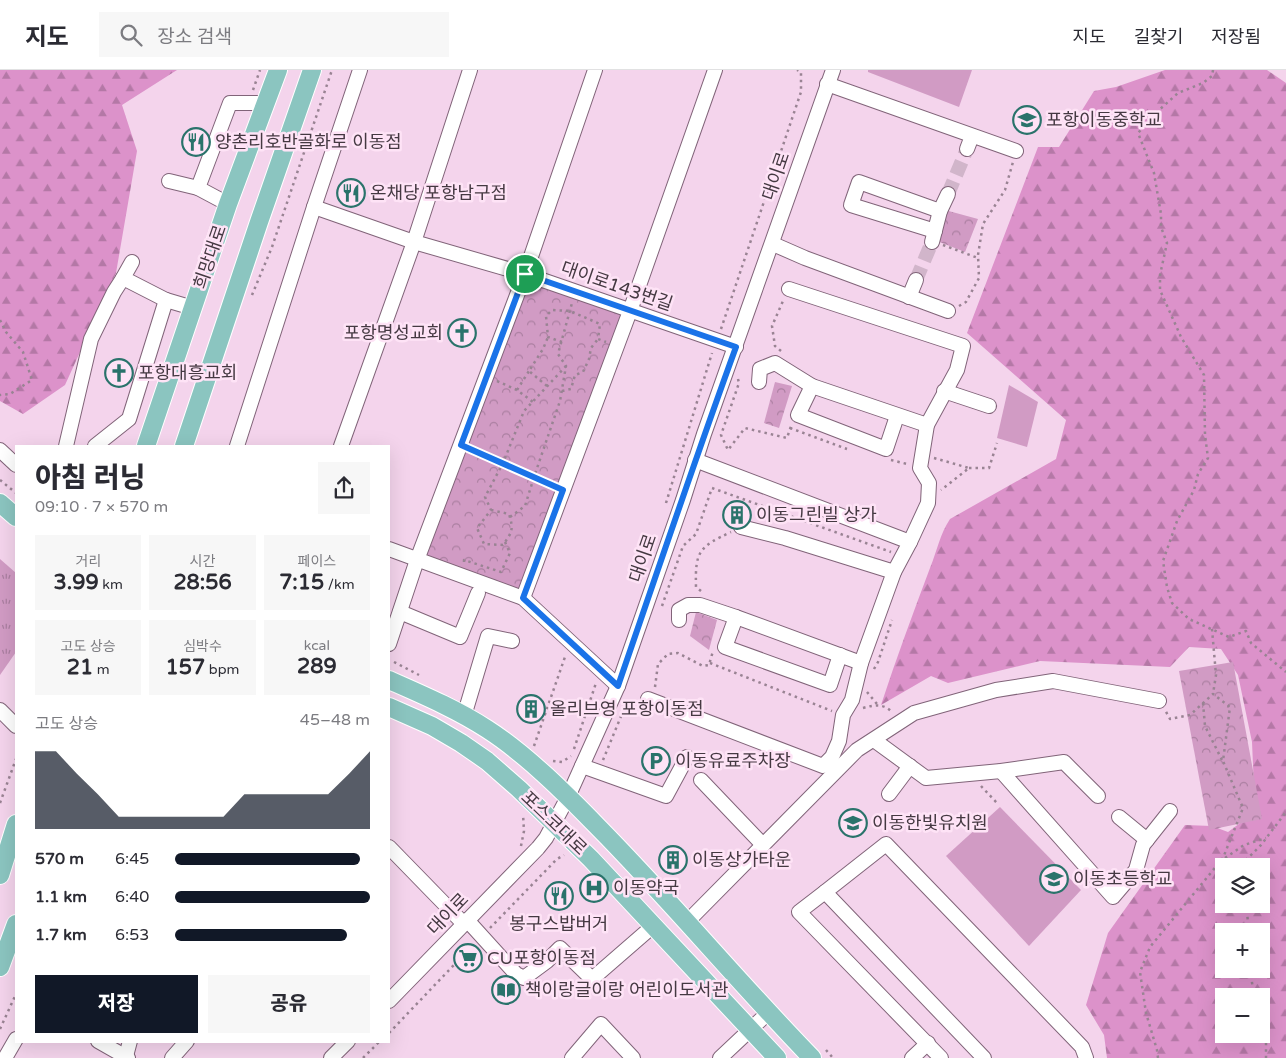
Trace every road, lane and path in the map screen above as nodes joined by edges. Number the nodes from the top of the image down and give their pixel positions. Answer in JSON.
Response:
{"nodes":[{"id":1,"x":278,"y":70,"type":"edge"},
{"id":2,"x":312,"y":70,"type":"edge"},
{"id":3,"x":360,"y":70,"type":"edge"},
{"id":4,"x":470,"y":70,"type":"edge"},
{"id":5,"x":595,"y":70,"type":"edge"},
{"id":6,"x":716,"y":70,"type":"edge"},
{"id":7,"x":797,"y":70,"type":"edge"},
{"id":8,"x":833,"y":70,"type":"edge"},
{"id":9,"x":1213,"y":70,"type":"edge"},
{"id":10,"x":827,"y":84,"type":"junction"},
{"id":11,"x":266,"y":103,"type":"junction"},
{"id":12,"x":1016,"y":152,"type":"joint"},
{"id":13,"x":169,"y":181,"type":"dead end"},
{"id":14,"x":198,"y":188,"type":"junction"},
{"id":15,"x":948,"y":194,"type":"tunnel mouth"},
{"id":16,"x":228,"y":204,"type":"junction"},
{"id":17,"x":314,"y":207,"type":"junction"},
{"id":18,"x":940,"y":211,"type":"junction"},
{"id":19,"x":933,"y":236,"type":"junction"},
{"id":20,"x":414,"y":242,"type":"junction"},
{"id":21,"x":772,"y":244,"type":"junction"},
{"id":22,"x":978,"y":258,"type":"junction"},
{"id":23,"x":132,"y":262,"type":"dead end"},
{"id":24,"x":525,"y":274,"type":"junction"},
{"id":25,"x":123,"y":278,"type":"junction"},
{"id":26,"x":916,"y":280,"type":"tunnel mouth"},
{"id":27,"x":789,"y":288,"type":"joint"},
{"id":28,"x":909,"y":297,"type":"junction"},
{"id":29,"x":166,"y":300,"type":"junction"},
{"id":30,"x":571,"y":305,"type":"dead end"},
{"id":31,"x":193,"y":308,"type":"junction"},
{"id":32,"x":630,"y":310,"type":"junction"},
{"id":33,"x":570,"y":311,"type":"junction"},
{"id":34,"x":948,"y":311,"type":"joint"},
{"id":35,"x":0,"y":320,"type":"edge"},
{"id":36,"x":548,"y":337,"type":"junction"},
{"id":37,"x":598,"y":339,"type":"junction"},
{"id":38,"x":717,"y":340,"type":"junction"},
{"id":39,"x":562,"y":342,"type":"junction"},
{"id":40,"x":617,"y":346,"type":"junction"},
{"id":41,"x":736,"y":347,"type":"junction"},
{"id":42,"x":783,"y":352,"type":"dead end"},
{"id":43,"x":566,"y":366,"type":"junction"},
{"id":44,"x":529,"y":371,"type":"junction"},
{"id":45,"x":487,"y":376,"type":"junction"},
{"id":46,"x":759,"y":382,"type":"dead end"},
{"id":47,"x":547,"y":386,"type":"junction"},
{"id":48,"x":812,"y":386,"type":"junction"},
{"id":49,"x":517,"y":390,"type":"junction"},
{"id":50,"x":562,"y":391,"type":"junction"},
{"id":51,"x":944,"y":391,"type":"junction"},
{"id":52,"x":0,"y":395,"type":"edge"},
{"id":53,"x":532,"y":402,"type":"junction"},
{"id":54,"x":989,"y":406,"type":"dead end"},
{"id":55,"x":897,"y":416,"type":"junction"},
{"id":56,"x":793,"y":419,"type":"dead end"},
{"id":57,"x":927,"y":425,"type":"junction"},
{"id":58,"x":689,"y":430,"type":"dead end"},
{"id":59,"x":998,"y":443,"type":"dead end"},
{"id":60,"x":66,"y":445,"type":"edge"},
{"id":61,"x":96,"y":445,"type":"edge"},
{"id":62,"x":146,"y":445,"type":"edge"},
{"id":63,"x":184,"y":445,"type":"edge"},
{"id":64,"x":236,"y":445,"type":"edge"},
{"id":65,"x":341,"y":445,"type":"edge"},
{"id":66,"x":461,"y":445,"type":"junction"},
{"id":67,"x":0,"y":450,"type":"edge"},
{"id":68,"x":728,"y":450,"type":"dead end"},
{"id":69,"x":932,"y":458,"type":"dead end"},
{"id":70,"x":695,"y":460,"type":"junction"},
{"id":71,"x":503,"y":462,"type":"junction"},
{"id":72,"x":15,"y":464,"type":"edge"},
{"id":73,"x":969,"y":468,"type":"junction"},
{"id":74,"x":534,"y":477,"type":"junction"},
{"id":75,"x":0,"y":480,"type":"edge"},
{"id":76,"x":563,"y":490,"type":"junction"},
{"id":77,"x":15,"y":492,"type":"edge"},
{"id":78,"x":936,"y":494,"type":"dead end"},
{"id":79,"x":492,"y":510,"type":"junction"},
{"id":80,"x":510,"y":517,"type":"junction"},
{"id":81,"x":741,"y":527,"type":"joint"},
{"id":82,"x":505,"y":542,"type":"junction"},
{"id":83,"x":910,"y":542,"type":"junction"},
{"id":84,"x":390,"y":550,"type":"edge"},
{"id":85,"x":892,"y":553,"type":"dead end"},
{"id":86,"x":417,"y":560,"type":"junction"},
{"id":87,"x":505,"y":565,"type":"dead end"},
{"id":88,"x":894,"y":572,"type":"junction"},
{"id":89,"x":478,"y":593,"type":"dead end"},
{"id":90,"x":523,"y":598,"type":"junction"},
{"id":91,"x":712,"y":609,"type":"junction"},
{"id":92,"x":660,"y":610,"type":"dead end"},
{"id":93,"x":400,"y":612,"type":"junction"},
{"id":94,"x":736,"y":617,"type":"junction"},
{"id":95,"x":679,"y":620,"type":"dead end"},
{"id":96,"x":1212,"y":629,"type":"junction"},
{"id":97,"x":390,"y":641,"type":"edge"},
{"id":98,"x":512,"y":641,"type":"dead end"},
{"id":99,"x":570,"y":642,"type":"junction"},
{"id":100,"x":715,"y":646,"type":"dead end"},
{"id":101,"x":840,"y":655,"type":"junction"},
{"id":102,"x":710,"y":663,"type":"junction"},
{"id":103,"x":862,"y":663,"type":"junction"},
{"id":104,"x":1286,"y":672,"type":"edge"},
{"id":105,"x":604,"y":674,"type":"junction"},
{"id":106,"x":390,"y":680,"type":"edge"},
{"id":107,"x":618,"y":686,"type":"junction"},
{"id":108,"x":863,"y":688,"type":"dead end"},
{"id":109,"x":1213,"y":694,"type":"junction"},
{"id":110,"x":648,"y":699,"type":"joint"},
{"id":111,"x":627,"y":700,"type":"dead end"},
{"id":112,"x":1159,"y":701,"type":"joint"},
{"id":113,"x":1203,"y":703,"type":"junction"},
{"id":114,"x":877,"y":704,"type":"dead end"},
{"id":115,"x":390,"y":707,"type":"edge"},
{"id":116,"x":0,"y":710,"type":"edge"},
{"id":117,"x":843,"y":715,"type":"junction"},
{"id":118,"x":464,"y":716,"type":"junction"},
{"id":119,"x":15,"y":725,"type":"edge"},
{"id":120,"x":874,"y":740,"type":"junction"},
{"id":121,"x":533,"y":750,"type":"dead end"},
{"id":122,"x":687,"y":757,"type":"dead end"},
{"id":123,"x":1223,"y":760,"type":"junction"},
{"id":124,"x":15,"y":762,"type":"edge"},
{"id":125,"x":576,"y":762,"type":"junction"},
{"id":126,"x":910,"y":766,"type":"junction"},
{"id":127,"x":1001,"y":771,"type":"junction"},
{"id":128,"x":598,"y":772,"type":"junction"},
{"id":129,"x":975,"y":774,"type":"junction"},
{"id":130,"x":701,"y":780,"type":"dead end"},
{"id":131,"x":889,"y":794,"type":"dead end"},
{"id":132,"x":1098,"y":796,"type":"dead end"},
{"id":133,"x":568,"y":797,"type":"junction"},
{"id":134,"x":997,"y":803,"type":"dead end"},
{"id":135,"x":0,"y":804,"type":"edge"},
{"id":136,"x":1170,"y":811,"type":"dead end"},
{"id":137,"x":1286,"y":812,"type":"edge"},
{"id":138,"x":1119,"y":817,"type":"dead end"},
{"id":139,"x":554,"y":823,"type":"junction"},
{"id":140,"x":15,"y":827,"type":"edge"},
{"id":141,"x":1266,"y":838,"type":"junction"},
{"id":142,"x":1147,"y":840,"type":"junction"},
{"id":143,"x":763,"y":845,"type":"junction"},
{"id":144,"x":390,"y":848,"type":"edge"},
{"id":145,"x":1223,"y":858,"type":"joint"},
{"id":146,"x":1248,"y":858,"type":"edge"},
{"id":147,"x":1215,"y":868,"type":"edge"},
{"id":148,"x":0,"y":875,"type":"edge"},
{"id":149,"x":825,"y":892,"type":"junction"},
{"id":150,"x":466,"y":922,"type":"junction"},
{"id":151,"x":687,"y":922,"type":"junction"},
{"id":152,"x":653,"y":926,"type":"junction"},
{"id":153,"x":15,"y":927,"type":"edge"},
{"id":154,"x":0,"y":967,"type":"edge"},
{"id":155,"x":746,"y":987,"type":"junction"},
{"id":156,"x":15,"y":996,"type":"edge"},
{"id":157,"x":390,"y":1000,"type":"edge"},
{"id":158,"x":728,"y":1005,"type":"junction"},
{"id":159,"x":769,"y":1012,"type":"junction"},
{"id":160,"x":399,"y":1022,"type":"dead end"},
{"id":161,"x":0,"y":1029,"type":"edge"},
{"id":162,"x":751,"y":1029,"type":"junction"},
{"id":163,"x":390,"y":1032,"type":"edge"},
{"id":164,"x":15,"y":1040,"type":"edge"},
{"id":165,"x":102,"y":1043,"type":"edge"},
{"id":166,"x":130,"y":1043,"type":"edge"},
{"id":167,"x":186,"y":1043,"type":"edge"},
{"id":168,"x":346,"y":1043,"type":"edge"},
{"id":169,"x":378,"y":1043,"type":"edge"},
{"id":170,"x":928,"y":1043,"type":"junction"},
{"id":171,"x":1266,"y":1043,"type":"edge"},
{"id":172,"x":127,"y":1057,"type":"edge"},
{"id":173,"x":5,"y":1058,"type":"edge"},
{"id":174,"x":172,"y":1058,"type":"edge"},
{"id":175,"x":331,"y":1058,"type":"edge"},
{"id":176,"x":363,"y":1058,"type":"edge"},
{"id":177,"x":572,"y":1058,"type":"edge"},
{"id":178,"x":633,"y":1058,"type":"edge"},
{"id":179,"x":720,"y":1058,"type":"edge"},
{"id":180,"x":778,"y":1058,"type":"edge"},
{"id":181,"x":812,"y":1058,"type":"edge"},
{"id":182,"x":912,"y":1058,"type":"edge"},
{"id":183,"x":941,"y":1058,"type":"edge"},
{"id":184,"x":984,"y":1058,"type":"edge"},
{"id":185,"x":1086,"y":1058,"type":"edge"},
{"id":186,"x":1158,"y":1058,"type":"edge"},
{"id":187,"x":1266,"y":1058,"type":"edge"}],
"edges":[{"from":1,"to":11,"type":"main road","name":"희망대로"},
{"from":2,"to":63,"type":"main road","name":"희망대로"},
{"from":3,"to":17,"type":"street"},
{"from":4,"to":20,"type":"street"},
{"from":5,"to":24,"type":"street"},
{"from":6,"to":32,"type":"street"},
{"from":7,"to":38,"type":"path"},
{"from":8,"to":10,"type":"street","name":"대이로"},
{"from":9,"to":96,"type":"path"},
{"from":10,"to":12,"type":"street"},
{"from":10,"to":21,"type":"street","name":"대이로"},
{"from":11,"to":14,"type":"street"},
{"from":11,"to":16,"type":"main road","name":"희망대로"},
{"from":12,"to":22,"type":"path"},
{"from":13,"to":14,"type":"street"},
{"from":14,"to":16,"type":"street"},
{"from":15,"to":18,"type":"street"},
{"from":16,"to":31,"type":"main road","name":"희망대로"},
{"from":17,"to":20,"type":"street","name":"대이로143번길"},
{"from":17,"to":64,"type":"street"},
{"from":18,"to":19,"type":"street"},
{"from":18,"to":19,"type":"street"},
{"from":19,"to":22,"type":"path"},
{"from":20,"to":24,"type":"street","name":"대이로143번길"},
{"from":20,"to":65,"type":"street"},
{"from":21,"to":28,"type":"street"},
{"from":21,"to":41,"type":"street","name":"대이로"},
{"from":22,"to":34,"type":"path"},
{"from":23,"to":25,"type":"street"},
{"from":24,"to":32,"type":"street","name":"대이로143번길"},
{"from":24,"to":45,"type":"street"},
{"from":25,"to":29,"type":"street"},
{"from":25,"to":60,"type":"street"},
{"from":26,"to":28,"type":"street"},
{"from":27,"to":42,"type":"path"},
{"from":27,"to":51,"type":"street"},
{"from":28,"to":34,"type":"street"},
{"from":29,"to":31,"type":"street"},
{"from":29,"to":61,"type":"street"},
{"from":30,"to":33,"type":"path"},
{"from":31,"to":62,"type":"main road","name":"희망대로"},
{"from":32,"to":38,"type":"street","name":"대이로143번길"},
{"from":32,"to":40,"type":"street"},
{"from":33,"to":36,"type":"path"},
{"from":33,"to":37,"type":"path"},
{"from":33,"to":39,"type":"path"},
{"from":35,"to":52,"type":"path"},
{"from":36,"to":39,"type":"path"},
{"from":36,"to":44,"type":"path"},
{"from":37,"to":40,"type":"path"},
{"from":37,"to":50,"type":"path"},
{"from":38,"to":41,"type":"street","name":"대이로143번길"},
{"from":38,"to":58,"type":"path"},
{"from":39,"to":43,"type":"path"},
{"from":40,"to":76,"type":"street"},
{"from":41,"to":70,"type":"street","name":"대이로"},
{"from":43,"to":47,"type":"path"},
{"from":43,"to":50,"type":"path"},
{"from":44,"to":47,"type":"path"},
{"from":44,"to":49,"type":"path"},
{"from":45,"to":49,"type":"path"},
{"from":45,"to":66,"type":"street"},
{"from":46,"to":48,"type":"street"},
{"from":47,"to":53,"type":"path"},
{"from":48,"to":55,"type":"street"},
{"from":48,"to":55,"type":"street"},
{"from":49,"to":53,"type":"path"},
{"from":50,"to":74,"type":"path"},
{"from":51,"to":54,"type":"street"},
{"from":51,"to":57,"type":"street"},
{"from":53,"to":71,"type":"path"},
{"from":55,"to":57,"type":"street"},
{"from":56,"to":68,"type":"path"},
{"from":57,"to":83,"type":"street"},
{"from":59,"to":73,"type":"path"},
{"from":66,"to":71,"type":"path"},
{"from":66,"to":86,"type":"street"},
{"from":67,"to":72,"type":"street"},
{"from":69,"to":73,"type":"path"},
{"from":70,"to":83,"type":"street"},
{"from":70,"to":107,"type":"street","name":"대이로"},
{"from":71,"to":74,"type":"path"},
{"from":71,"to":79,"type":"path"},
{"from":73,"to":78,"type":"path"},
{"from":74,"to":76,"type":"path"},
{"from":74,"to":80,"type":"path"},
{"from":75,"to":77,"type":"path"},
{"from":76,"to":90,"type":"street"},
{"from":79,"to":80,"type":"path"},
{"from":79,"to":82,"type":"path"},
{"from":80,"to":82,"type":"path"},
{"from":81,"to":88,"type":"street"},
{"from":81,"to":91,"type":"path"},
{"from":82,"to":87,"type":"path"},
{"from":83,"to":88,"type":"street"},
{"from":84,"to":86,"type":"street"},
{"from":85,"to":92,"type":"path"},
{"from":86,"to":90,"type":"street"},
{"from":86,"to":93,"type":"street"},
{"from":88,"to":103,"type":"street"},
{"from":89,"to":93,"type":"street"},
{"from":90,"to":99,"type":"street"},
{"from":91,"to":94,"type":"street"},
{"from":91,"to":95,"type":"street"},
{"from":93,"to":97,"type":"street"},
{"from":94,"to":101,"type":"street"},
{"from":94,"to":101,"type":"street"},
{"from":96,"to":104,"type":"path"},
{"from":96,"to":109,"type":"path"},
{"from":98,"to":118,"type":"street"},
{"from":99,"to":105,"type":"street"},
{"from":99,"to":121,"type":"path"},
{"from":100,"to":102,"type":"path"},
{"from":101,"to":103,"type":"street"},
{"from":102,"to":110,"type":"path"},
{"from":102,"to":117,"type":"path"},
{"from":103,"to":117,"type":"street"},
{"from":105,"to":107,"type":"street"},
{"from":105,"to":125,"type":"path"},
{"from":106,"to":118,"type":"main road","name":"포스코대로"},
{"from":107,"to":125,"type":"street","name":"대이로"},
{"from":108,"to":114,"type":"path"},
{"from":109,"to":113,"type":"path"},
{"from":109,"to":123,"type":"path"},
{"from":110,"to":117,"type":"street"},
{"from":111,"to":128,"type":"path"},
{"from":112,"to":113,"type":"path"},
{"from":112,"to":120,"type":"street"},
{"from":113,"to":123,"type":"path"},
{"from":115,"to":139,"type":"main road","name":"포스코대로"},
{"from":116,"to":119,"type":"street"},
{"from":118,"to":133,"type":"main road","name":"포스코대로"},
{"from":120,"to":126,"type":"street"},
{"from":120,"to":143,"type":"street"},
{"from":122,"to":128,"type":"street"},
{"from":123,"to":145,"type":"path"},
{"from":124,"to":135,"type":"path"},
{"from":125,"to":128,"type":"street"},
{"from":125,"to":133,"type":"street","name":"대이로"},
{"from":126,"to":129,"type":"street"},
{"from":126,"to":131,"type":"street"},
{"from":127,"to":129,"type":"street"},
{"from":127,"to":132,"type":"street"},
{"from":127,"to":142,"type":"street"},
{"from":129,"to":134,"type":"path"},
{"from":130,"to":143,"type":"street"},
{"from":133,"to":139,"type":"street","name":"대이로"},
{"from":133,"to":151,"type":"main road","name":"포스코대로"},
{"from":136,"to":142,"type":"street"},
{"from":137,"to":141,"type":"path"},
{"from":138,"to":142,"type":"street"},
{"from":139,"to":150,"type":"street","name":"대이로"},
{"from":139,"to":152,"type":"main road","name":"포스코대로"},
{"from":140,"to":148,"type":"main road"},
{"from":141,"to":145,"type":"path"},
{"from":141,"to":146,"type":"path"},
{"from":143,"to":151,"type":"street"},
{"from":144,"to":150,"type":"street"},
{"from":147,"to":186,"type":"path"},
{"from":149,"to":170,"type":"street"},
{"from":149,"to":184,"type":"street"},
{"from":149,"to":185,"type":"street"},
{"from":150,"to":152,"type":"street"},
{"from":150,"to":157,"type":"street","name":"대이로"},
{"from":151,"to":155,"type":"main road","name":"포스코대로"},
{"from":152,"to":158,"type":"main road","name":"포스코대로"},
{"from":153,"to":154,"type":"main road"},
{"from":155,"to":158,"type":"main road"},
{"from":155,"to":159,"type":"main road","name":"포스코대로"},
{"from":156,"to":161,"type":"path"},
{"from":158,"to":162,"type":"main road","name":"포스코대로"},
{"from":159,"to":162,"type":"street"},
{"from":159,"to":181,"type":"main road","name":"포스코대로"},
{"from":160,"to":163,"type":"path"},
{"from":162,"to":179,"type":"street"},
{"from":162,"to":180,"type":"main road","name":"포스코대로"},
{"from":164,"to":173,"type":"street"},
{"from":165,"to":172,"type":"street"},
{"from":166,"to":172,"type":"street"},
{"from":167,"to":174,"type":"street"},
{"from":168,"to":175,"type":"street"},
{"from":169,"to":176,"type":"path"},
{"from":170,"to":182,"type":"street"},
{"from":170,"to":183,"type":"street"},
{"from":171,"to":187,"type":"path"},
{"from":177,"to":178,"type":"street"}]}
